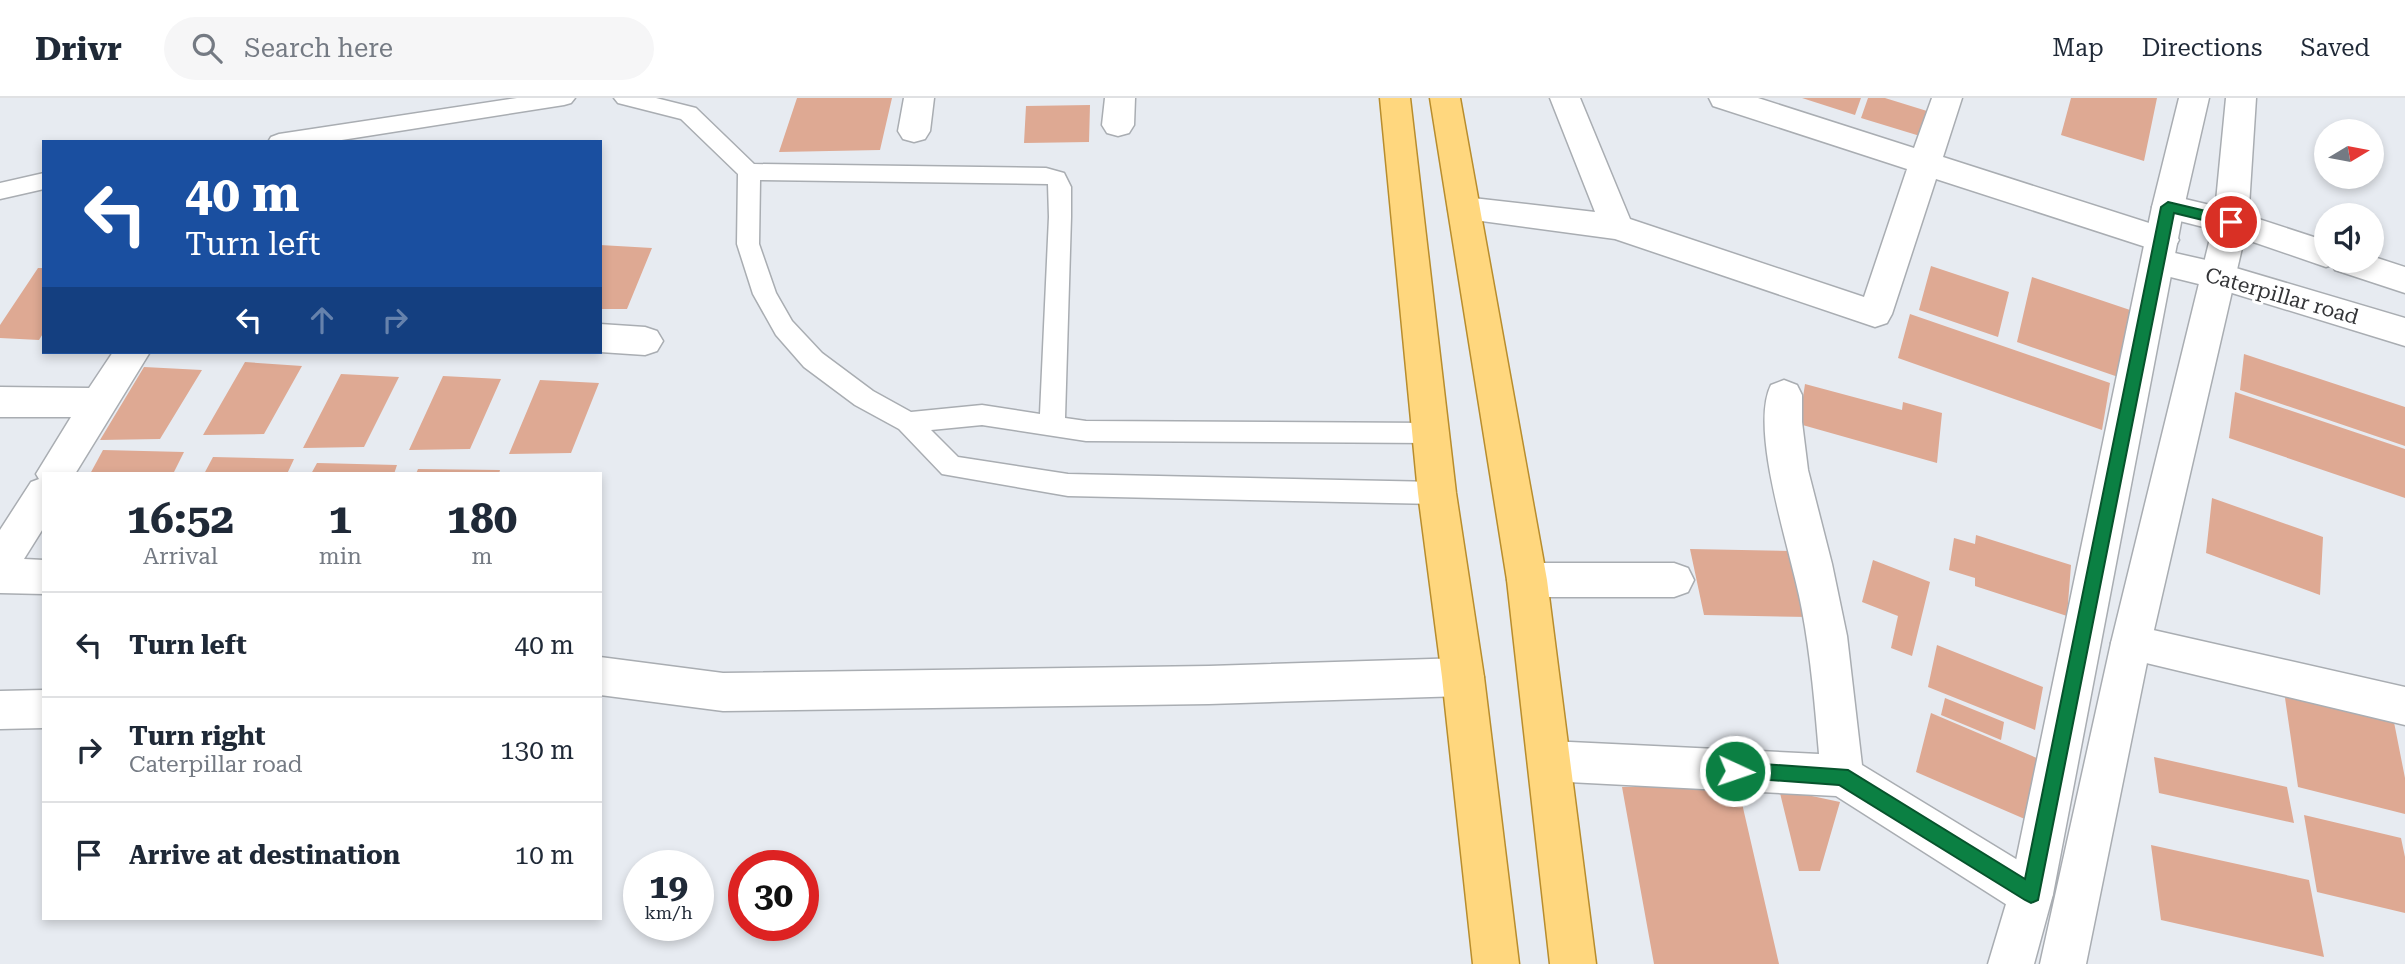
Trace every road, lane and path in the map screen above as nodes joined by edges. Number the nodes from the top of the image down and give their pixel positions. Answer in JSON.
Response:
{"nodes":[{"id":1,"x":564,"y":98,"type":"edge"},
{"id":2,"x":625,"y":98,"type":"edge"},
{"id":3,"x":919,"y":98,"type":"edge"},
{"id":4,"x":1395,"y":98,"type":"edge"},
{"id":5,"x":1445,"y":98,"type":"edge"},
{"id":6,"x":1565,"y":98,"type":"edge"},
{"id":7,"x":1724,"y":98,"type":"edge"},
{"id":8,"x":1947,"y":98,"type":"edge"},
{"id":9,"x":2194,"y":98,"type":"edge"},
{"id":10,"x":2241,"y":98,"type":"edge"},
{"id":11,"x":691,"y":106,"type":"edge"},
{"id":12,"x":914,"y":131,"type":"dead end"},
{"id":13,"x":292,"y":140,"type":"edge"},
{"id":14,"x":1927,"y":163,"type":"junction"},
{"id":15,"x":749,"y":172,"type":"junction"},
{"id":16,"x":42,"y":181,"type":"edge"},
{"id":17,"x":0,"y":191,"type":"edge"},
{"id":18,"x":1464,"y":209,"type":"junction"},
{"id":19,"x":2231,"y":222,"type":"junction"},
{"id":20,"x":1617,"y":227,"type":"junction"},
{"id":21,"x":2162,"y":236,"type":"junction"},
{"id":22,"x":2314,"y":250,"type":"edge"},
{"id":23,"x":2384,"y":273,"type":"edge"},
{"id":24,"x":2219,"y":276,"type":"junction"},
{"id":25,"x":2405,"y":280,"type":"edge"},
{"id":26,"x":2405,"y":332,"type":"edge"},
{"id":27,"x":602,"y":338,"type":"edge"},
{"id":28,"x":645,"y":341,"type":"dead end"},
{"id":29,"x":131,"y":354,"type":"edge"},
{"id":30,"x":1784,"y":395,"type":"dead end"},
{"id":31,"x":0,"y":402,"type":"edge"},
{"id":32,"x":99,"y":403,"type":"junction"},
{"id":33,"x":908,"y":422,"type":"junction"},
{"id":34,"x":1052,"y":427,"type":"junction"},
{"id":35,"x":1431,"y":433,"type":"junction"},
{"id":36,"x":56,"y":472,"type":"edge"},
{"id":37,"x":1437,"y":493,"type":"junction"},
{"id":38,"x":42,"y":496,"type":"edge"},
{"id":39,"x":0,"y":564,"type":"edge"},
{"id":40,"x":0,"y":576,"type":"edge"},
{"id":41,"x":42,"y":577,"type":"edge"},
{"id":42,"x":1527,"y":580,"type":"junction"},
{"id":43,"x":1674,"y":580,"type":"dead end"},
{"id":44,"x":2131,"y":643,"type":"junction"},
{"id":45,"x":602,"y":676,"type":"edge"},
{"id":46,"x":1463,"y":677,"type":"junction"},
{"id":47,"x":2405,"y":706,"type":"edge"},
{"id":48,"x":42,"y":709,"type":"edge"},
{"id":49,"x":0,"y":710,"type":"edge"},
{"id":50,"x":1549,"y":761,"type":"junction"},
{"id":51,"x":1842,"y":776,"type":"junction"},
{"id":52,"x":2031,"y":894,"type":"junction"},
{"id":53,"x":1496,"y":964,"type":"edge"},
{"id":54,"x":1573,"y":964,"type":"edge"},
{"id":55,"x":2011,"y":964,"type":"edge"},
{"id":56,"x":2063,"y":964,"type":"edge"}],
"edges":[{"from":1,"to":13,"type":"lane"},
{"from":2,"to":11,"type":"lane"},
{"from":3,"to":12,"type":"street"},
{"from":4,"to":35,"type":"main road"},
{"from":5,"to":18,"type":"main road"},
{"from":6,"to":20,"type":"street"},
{"from":7,"to":14,"type":"street"},
{"from":8,"to":14,"type":"street"},
{"from":9,"to":21,"type":"street"},
{"from":10,"to":19,"type":"street"},
{"from":11,"to":15,"type":"lane"},
{"from":14,"to":20,"type":"street"},
{"from":14,"to":21,"type":"street"},
{"from":15,"to":33,"type":"lane"},
{"from":15,"to":34,"type":"lane"},
{"from":16,"to":17,"type":"lane"},
{"from":18,"to":20,"type":"street"},
{"from":18,"to":42,"type":"main road"},
{"from":19,"to":21,"type":"street"},
{"from":19,"to":22,"type":"street"},
{"from":19,"to":24,"type":"street"},
{"from":21,"to":24,"type":"street","name":"Caterpillar road"},
{"from":21,"to":52,"type":"street"},
{"from":23,"to":25,"type":"street"},
{"from":24,"to":26,"type":"street","name":"Caterpillar road"},
{"from":24,"to":44,"type":"street"},
{"from":27,"to":28,"type":"street"},
{"from":29,"to":32,"type":"street"},
{"from":30,"to":51,"type":"street"},
{"from":31,"to":32,"type":"street"},
{"from":32,"to":36,"type":"street"},
{"from":33,"to":34,"type":"lane"},
{"from":33,"to":37,"type":"lane"},
{"from":34,"to":35,"type":"lane"},
{"from":35,"to":37,"type":"main road"},
{"from":37,"to":46,"type":"main road"},
{"from":38,"to":39,"type":"street"},
{"from":40,"to":41,"type":"street"},
{"from":42,"to":43,"type":"street"},
{"from":42,"to":50,"type":"main road"},
{"from":44,"to":47,"type":"street"},
{"from":44,"to":56,"type":"street"},
{"from":45,"to":46,"type":"street"},
{"from":46,"to":53,"type":"main road"},
{"from":48,"to":49,"type":"street"},
{"from":50,"to":51,"type":"street"},
{"from":50,"to":54,"type":"main road"},
{"from":51,"to":52,"type":"street"},
{"from":52,"to":55,"type":"street"}]}
